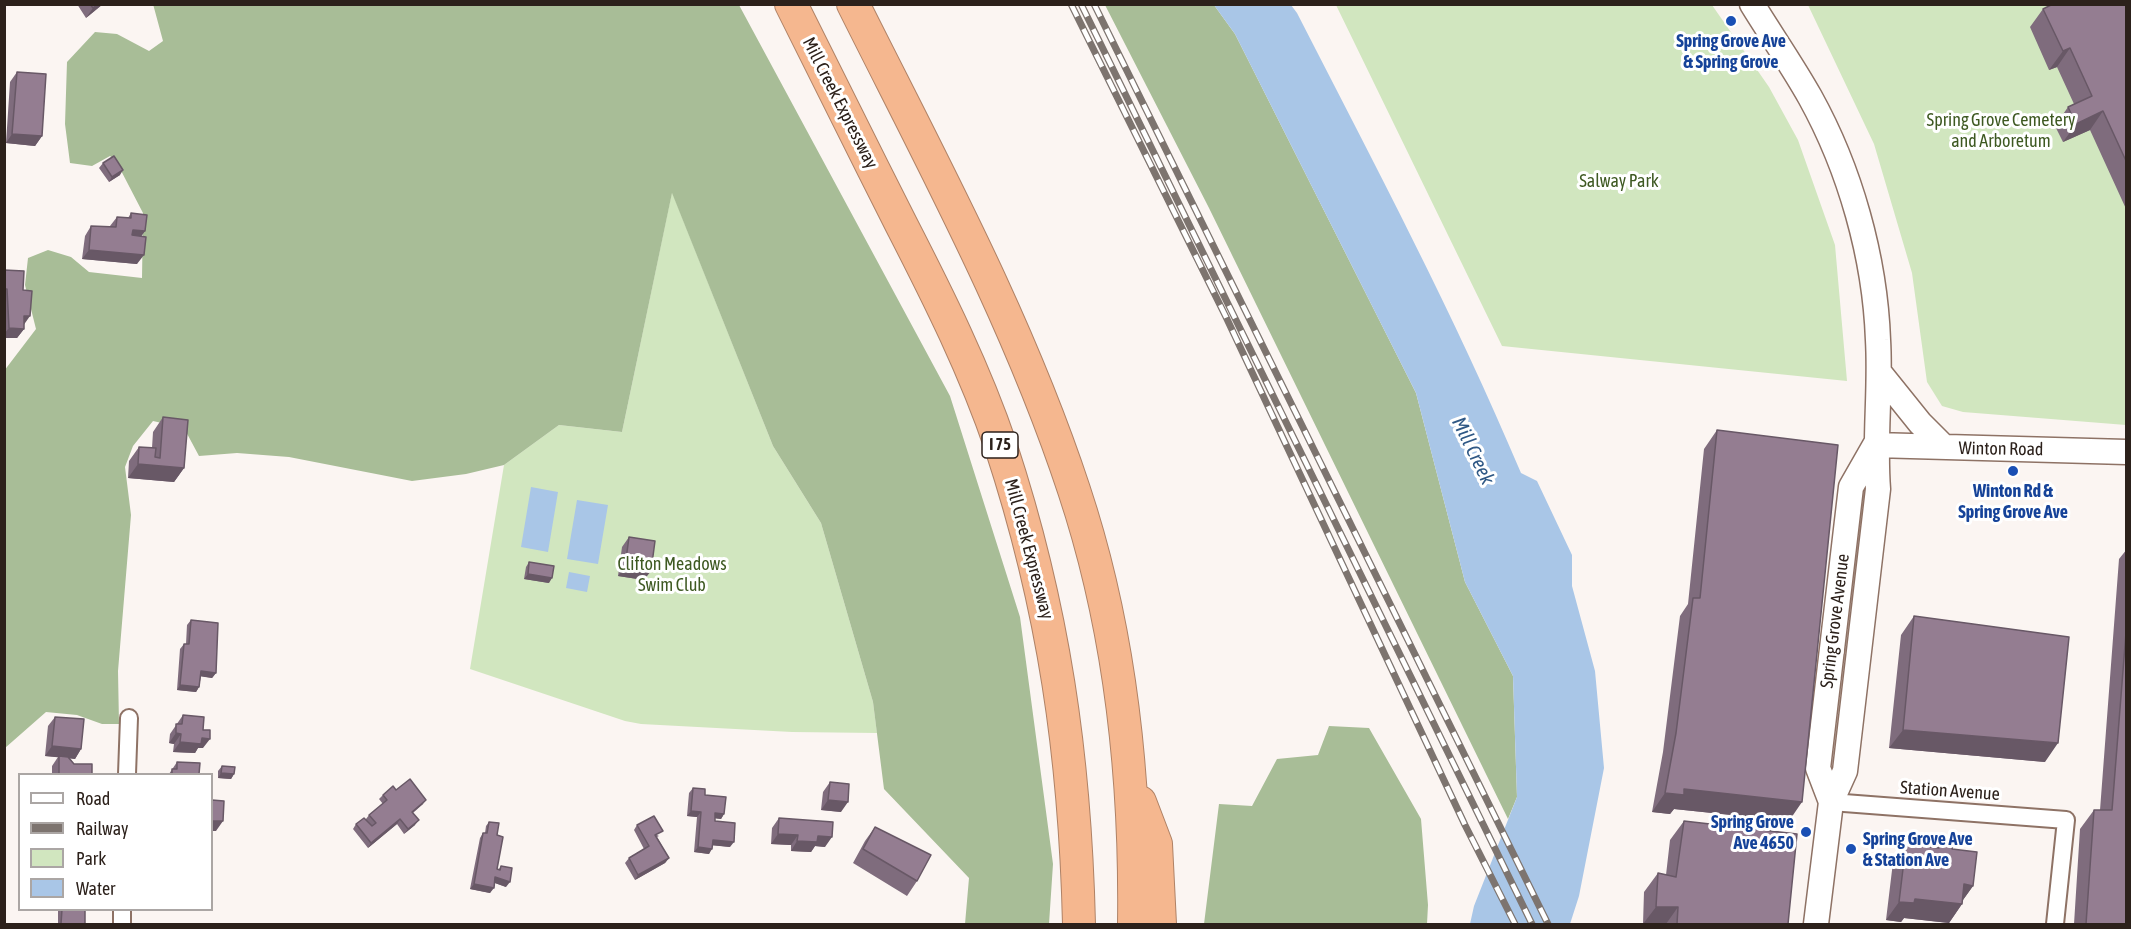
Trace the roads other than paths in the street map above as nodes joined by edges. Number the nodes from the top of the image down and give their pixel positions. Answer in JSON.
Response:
{"nodes":[{"id":1,"x":791,"y":4,"type":"edge"},
{"id":2,"x":854,"y":4,"type":"edge"},
{"id":3,"x":1752,"y":4,"type":"edge"},
{"id":4,"x":1879,"y":372,"type":"junction"},
{"id":5,"x":1875,"y":445,"type":"junction"},
{"id":6,"x":1944,"y":447,"type":"junction"},
{"id":7,"x":2127,"y":452,"type":"edge"},
{"id":8,"x":129,"y":718,"type":"dead end"},
{"id":9,"x":127,"y":773,"type":"edge"},
{"id":10,"x":1128,"y":774,"type":"junction"},
{"id":11,"x":1831,"y":802,"type":"junction"},
{"id":12,"x":1079,"y":924,"type":"edge"},
{"id":13,"x":1134,"y":924,"type":"edge"},
{"id":14,"x":1160,"y":924,"type":"edge"},
{"id":15,"x":1816,"y":924,"type":"edge"},
{"id":16,"x":2055,"y":924,"type":"edge"}],
"edges":[{"from":1,"to":12,"type":"highway","name":"Mill Creek Expressway","number":"I 75"},
{"from":2,"to":10,"type":"highway"},
{"from":3,"to":4,"type":"main road","name":"Spring Grove Avenue"},
{"from":4,"to":5,"type":"main road","name":"Spring Grove Avenue"},
{"from":4,"to":6,"type":"main road"},
{"from":5,"to":6,"type":"main road","name":"Winton Road"},
{"from":5,"to":11,"type":"main road","name":"Spring Grove Avenue"},
{"from":6,"to":7,"type":"main road","name":"Winton Road"},
{"from":8,"to":9,"type":"street"},
{"from":10,"to":13,"type":"highway"},
{"from":10,"to":14,"type":"highway"},
{"from":11,"to":15,"type":"main road","name":"Spring Grove Avenue"},
{"from":11,"to":16,"type":"street","name":"Station Avenue"}]}
